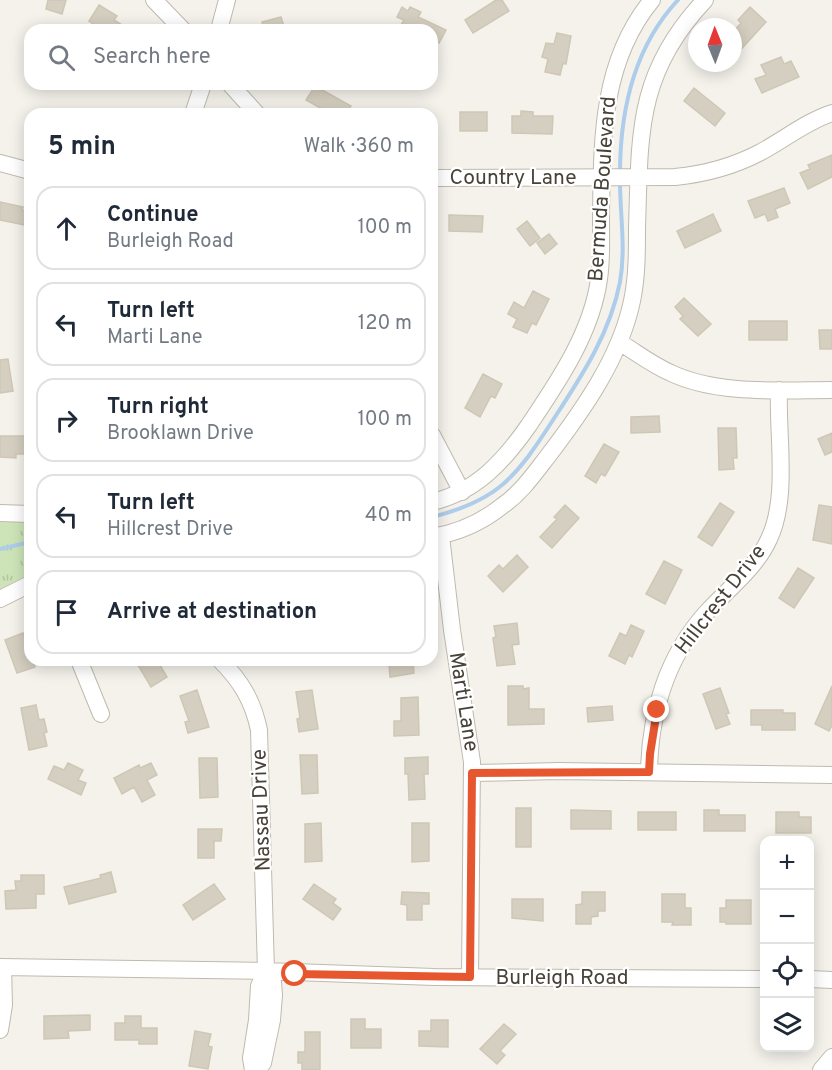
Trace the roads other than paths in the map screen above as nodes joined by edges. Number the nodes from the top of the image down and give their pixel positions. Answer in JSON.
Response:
{"nodes":[{"id":1,"x":154,"y":0,"type":"edge"},
{"id":2,"x":227,"y":0,"type":"edge"},
{"id":3,"x":652,"y":0,"type":"edge"},
{"id":4,"x":705,"y":0,"type":"edge"},
{"id":5,"x":177,"y":24,"type":"edge"},
{"id":6,"x":221,"y":24,"type":"edge"},
{"id":7,"x":201,"y":90,"type":"edge"},
{"id":8,"x":235,"y":90,"type":"edge"},
{"id":9,"x":195,"y":108,"type":"edge"},
{"id":10,"x":252,"y":108,"type":"edge"},
{"id":11,"x":832,"y":113,"type":"edge"},
{"id":12,"x":0,"y":163,"type":"edge"},
{"id":13,"x":24,"y":169,"type":"edge"},
{"id":14,"x":620,"y":177,"type":"junction"},
{"id":15,"x":438,"y":178,"type":"edge"},
{"id":16,"x":619,"y":342,"type":"junction"},
{"id":17,"x":779,"y":390,"type":"junction"},
{"id":18,"x":832,"y":390,"type":"edge"},
{"id":19,"x":438,"y":446,"type":"edge"},
{"id":20,"x":462,"y":492,"type":"junction"},
{"id":21,"x":438,"y":501,"type":"edge"},
{"id":22,"x":0,"y":513,"type":"edge"},
{"id":23,"x":24,"y":514,"type":"edge"},
{"id":24,"x":438,"y":537,"type":"edge"},
{"id":25,"x":438,"y":543,"type":"edge"},
{"id":26,"x":24,"y":587,"type":"edge"},
{"id":27,"x":0,"y":599,"type":"edge"},
{"id":28,"x":82,"y":666,"type":"edge"},
{"id":29,"x":226,"y":666,"type":"edge"},
{"id":30,"x":102,"y":714,"type":"dead end"},
{"id":31,"x":649,"y":772,"type":"junction"},
{"id":32,"x":472,"y":773,"type":"junction"},
{"id":33,"x":832,"y":774,"type":"edge"},
{"id":34,"x":2,"y":967,"type":"edge"},
{"id":35,"x":266,"y":971,"type":"junction"},
{"id":36,"x":470,"y":977,"type":"junction"},
{"id":37,"x":760,"y":979,"type":"edge"},
{"id":38,"x":814,"y":979,"type":"edge"},
{"id":39,"x":832,"y":980,"type":"edge"},
{"id":40,"x":0,"y":1030,"type":"edge"},
{"id":41,"x":832,"y":1057,"type":"edge"},
{"id":42,"x":254,"y":1070,"type":"edge"},
{"id":43,"x":821,"y":1070,"type":"edge"}],
"edges":[{"from":1,"to":5,"type":"street"},
{"from":2,"to":6,"type":"street"},
{"from":3,"to":14,"type":"street","name":"Bermuda Boulevard"},
{"from":4,"to":14,"type":"street","name":"Bermuda Boulevard"},
{"from":7,"to":9,"type":"street"},
{"from":8,"to":10,"type":"street"},
{"from":11,"to":14,"type":"street","name":"Country Lane"},
{"from":12,"to":13,"type":"street"},
{"from":14,"to":15,"type":"street","name":"Country Lane"},
{"from":14,"to":16,"type":"street","name":"Bermuda Boulevard"},
{"from":14,"to":20,"type":"street","name":"Bermuda Boulevard"},
{"from":16,"to":17,"type":"street"},
{"from":16,"to":24,"type":"street","name":"Bermuda Boulevard"},
{"from":17,"to":18,"type":"street"},
{"from":17,"to":31,"type":"street","name":"Hillcrest Drive"},
{"from":19,"to":20,"type":"street"},
{"from":20,"to":21,"type":"street","name":"Bermuda Boulevard"},
{"from":22,"to":23,"type":"street"},
{"from":25,"to":32,"type":"street","name":"Marti Lane"},
{"from":26,"to":27,"type":"street"},
{"from":28,"to":30,"type":"street"},
{"from":29,"to":35,"type":"street","name":"Nassau Drive"},
{"from":31,"to":32,"type":"street"},
{"from":31,"to":33,"type":"street"},
{"from":32,"to":36,"type":"street","name":"Marti Lane"},
{"from":34,"to":35,"type":"street","name":"Burleigh Road"},
{"from":34,"to":40,"type":"street"},
{"from":35,"to":36,"type":"street","name":"Burleigh Road"},
{"from":35,"to":42,"type":"street","name":"Nassau Drive"},
{"from":36,"to":37,"type":"street","name":"Burleigh Road"},
{"from":38,"to":39,"type":"street"},
{"from":41,"to":43,"type":"street"}]}
